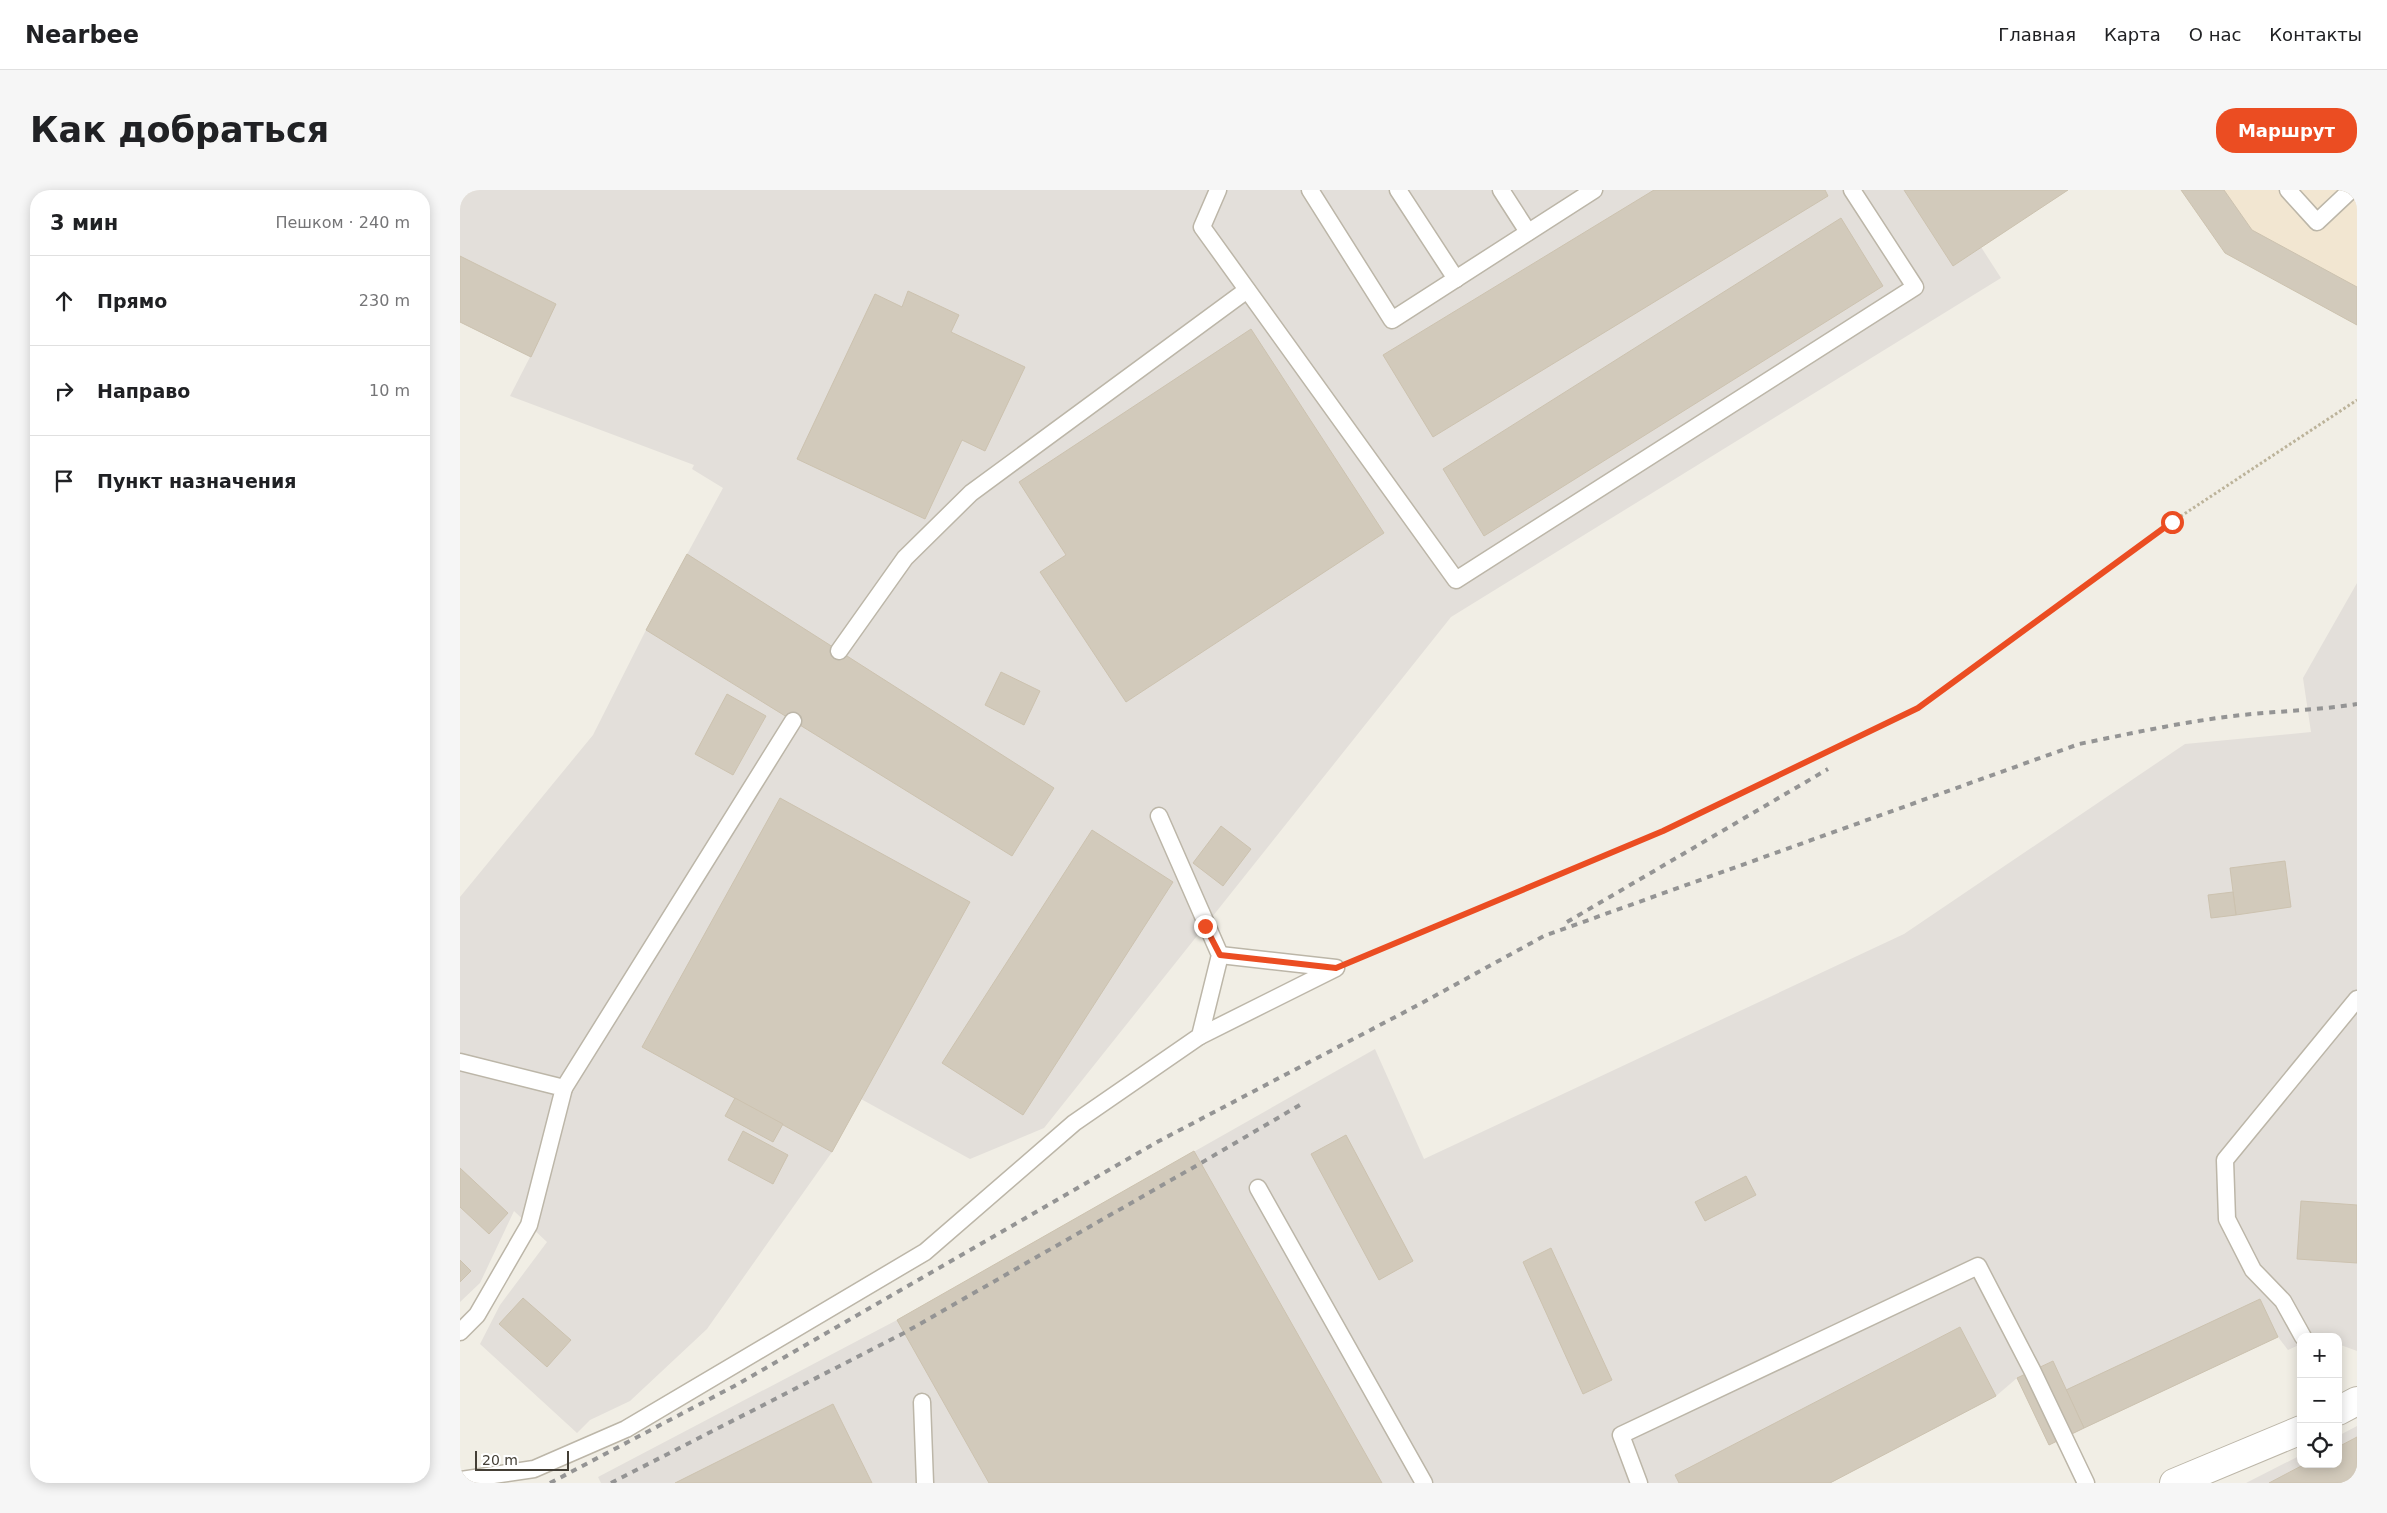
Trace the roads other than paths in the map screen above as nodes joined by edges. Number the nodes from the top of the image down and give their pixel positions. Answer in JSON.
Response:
{"nodes":[{"id":1,"x":1218,"y":190,"type":"edge"},
{"id":2,"x":1310,"y":190,"type":"edge"},
{"id":3,"x":1398,"y":190,"type":"edge"},
{"id":4,"x":1501,"y":190,"type":"edge"},
{"id":5,"x":1594,"y":190,"type":"edge"},
{"id":6,"x":1852,"y":190,"type":"edge"},
{"id":7,"x":2288,"y":190,"type":"edge"},
{"id":8,"x":2351,"y":190,"type":"edge"},
{"id":9,"x":1528,"y":232,"type":"junction"},
{"id":10,"x":1456,"y":279,"type":"junction"},
{"id":11,"x":1247,"y":290,"type":"junction"},
{"id":12,"x":839,"y":650,"type":"dead end"},
{"id":13,"x":794,"y":721,"type":"dead end"},
{"id":14,"x":1159,"y":816,"type":"dead end"},
{"id":15,"x":1220,"y":955,"type":"junction"},
{"id":16,"x":2357,"y":999,"type":"edge"},
{"id":17,"x":1200,"y":1036,"type":"junction"},
{"id":18,"x":460,"y":1062,"type":"edge"},
{"id":19,"x":564,"y":1088,"type":"junction"},
{"id":20,"x":1258,"y":1188,"type":"dead end"},
{"id":21,"x":460,"y":1332,"type":"edge"},
{"id":22,"x":2301,"y":1333,"type":"edge"},
{"id":23,"x":922,"y":1402,"type":"dead end"},
{"id":24,"x":2297,"y":1432,"type":"edge"},
{"id":25,"x":460,"y":1480,"type":"edge"},
{"id":26,"x":926,"y":1483,"type":"edge"},
{"id":27,"x":1424,"y":1483,"type":"edge"},
{"id":28,"x":1639,"y":1483,"type":"edge"},
{"id":29,"x":2086,"y":1483,"type":"edge"},
{"id":30,"x":2174,"y":1483,"type":"edge"}],
"edges":[{"from":1,"to":11,"type":"lane"},
{"from":2,"to":10,"type":"lane"},
{"from":3,"to":10,"type":"lane"},
{"from":4,"to":9,"type":"lane"},
{"from":5,"to":9,"type":"lane"},
{"from":6,"to":11,"type":"lane"},
{"from":7,"to":8,"type":"lane"},
{"from":9,"to":10,"type":"lane"},
{"from":11,"to":12,"type":"lane"},
{"from":13,"to":19,"type":"lane"},
{"from":14,"to":15,"type":"lane"},
{"from":15,"to":17,"type":"lane"},
{"from":15,"to":17,"type":"lane"},
{"from":16,"to":22,"type":"lane"},
{"from":17,"to":25,"type":"lane"},
{"from":18,"to":19,"type":"lane"},
{"from":19,"to":21,"type":"lane"},
{"from":20,"to":27,"type":"lane"},
{"from":23,"to":26,"type":"lane"},
{"from":24,"to":30,"type":"street"},
{"from":28,"to":29,"type":"lane"}]}
